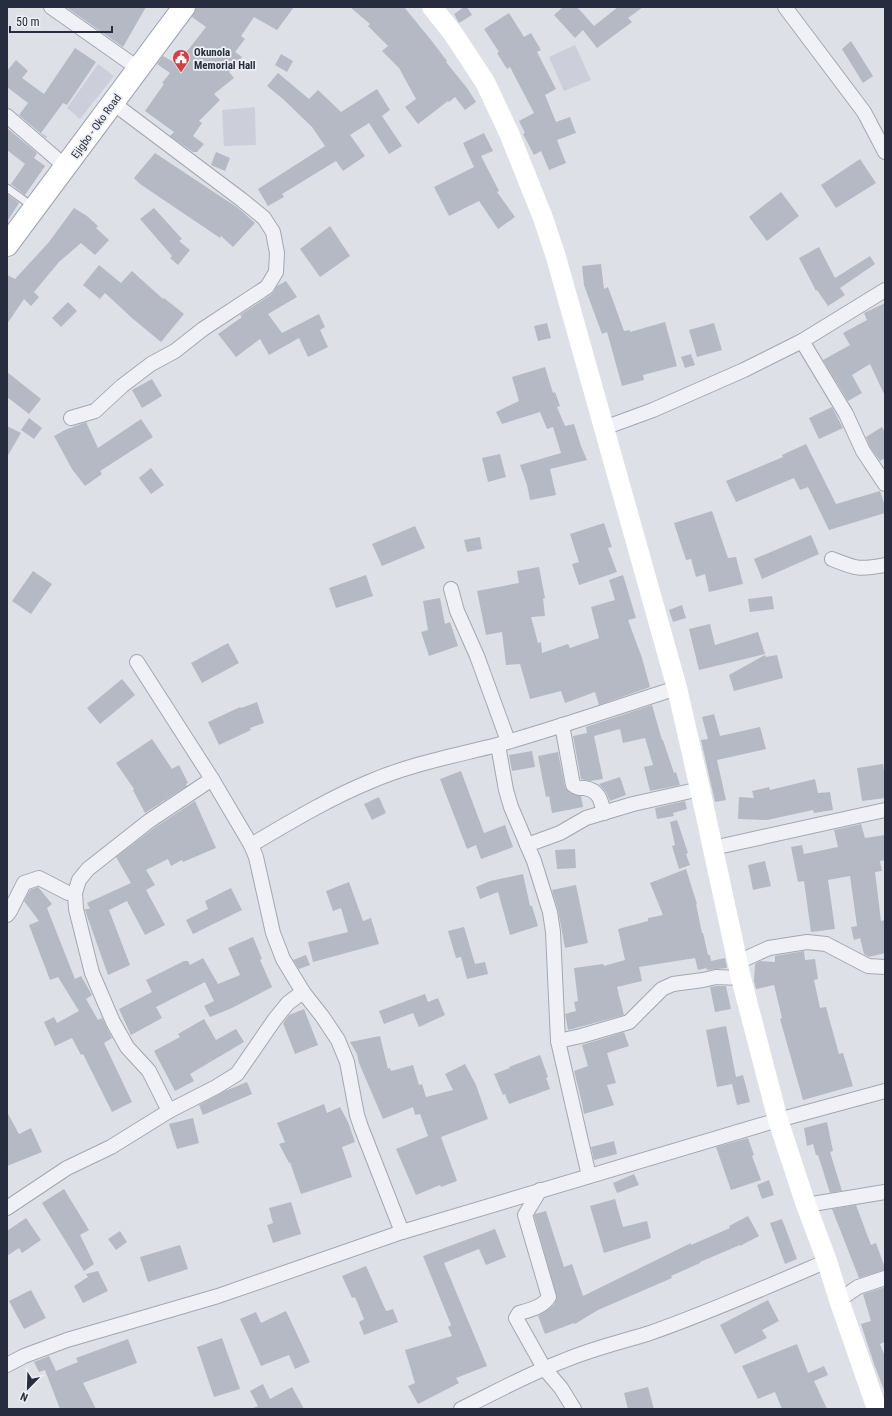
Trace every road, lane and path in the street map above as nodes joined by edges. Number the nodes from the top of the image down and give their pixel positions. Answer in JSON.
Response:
{"nodes":[{"id":1,"x":51,"y":7,"type":"edge"},
{"id":2,"x":184,"y":7,"type":"edge"},
{"id":3,"x":432,"y":7,"type":"edge"},
{"id":4,"x":785,"y":7,"type":"edge"},
{"id":5,"x":139,"y":69,"type":"junction"},
{"id":6,"x":113,"y":102,"type":"junction"},
{"id":7,"x":7,"y":116,"type":"edge"},
{"id":8,"x":885,"y":152,"type":"edge"},
{"id":9,"x":66,"y":167,"type":"junction"},
{"id":10,"x":7,"y":188,"type":"edge"},
{"id":11,"x":34,"y":207,"type":"junction"},
{"id":12,"x":7,"y":245,"type":"edge"},
{"id":13,"x":885,"y":290,"type":"edge"},
{"id":14,"x":802,"y":341,"type":"junction"},
{"id":15,"x":72,"y":418,"type":"dead end"},
{"id":16,"x":604,"y":428,"type":"junction"},
{"id":17,"x":885,"y":484,"type":"edge"},
{"id":18,"x":832,"y":559,"type":"dead end"},
{"id":19,"x":885,"y":565,"type":"edge"},
{"id":20,"x":451,"y":589,"type":"dead end"},
{"id":21,"x":137,"y":662,"type":"dead end"},
{"id":22,"x":677,"y":688,"type":"junction"},
{"id":23,"x":562,"y":725,"type":"junction"},
{"id":24,"x":503,"y":743,"type":"junction"},
{"id":25,"x":212,"y":779,"type":"junction"},
{"id":26,"x":700,"y":789,"type":"junction"},
{"id":27,"x":885,"y":810,"type":"edge"},
{"id":28,"x":604,"y":813,"type":"junction"},
{"id":29,"x":251,"y":845,"type":"junction"},
{"id":30,"x":527,"y":845,"type":"junction"},
{"id":31,"x":713,"y":848,"type":"junction"},
{"id":32,"x":75,"y":893,"type":"junction"},
{"id":33,"x":7,"y":915,"type":"edge"},
{"id":34,"x":885,"y":967,"type":"edge"},
{"id":35,"x":740,"y":970,"type":"junction"},
{"id":36,"x":303,"y":992,"type":"junction"},
{"id":37,"x":558,"y":1041,"type":"junction"},
{"id":38,"x":885,"y":1091,"type":"edge"},
{"id":39,"x":169,"y":1111,"type":"junction"},
{"id":40,"x":778,"y":1120,"type":"junction"},
{"id":41,"x":589,"y":1176,"type":"junction"},
{"id":42,"x":540,"y":1190,"type":"junction"},
{"id":43,"x":885,"y":1192,"type":"edge"},
{"id":44,"x":806,"y":1205,"type":"junction"},
{"id":45,"x":7,"y":1208,"type":"edge"},
{"id":46,"x":402,"y":1232,"type":"junction"},
{"id":47,"x":827,"y":1261,"type":"junction"},
{"id":48,"x":885,"y":1278,"type":"edge"},
{"id":49,"x":839,"y":1300,"type":"junction"},
{"id":50,"x":563,"y":1360,"type":"junction"},
{"id":51,"x":7,"y":1365,"type":"edge"},
{"id":52,"x":544,"y":1368,"type":"junction"},
{"id":53,"x":561,"y":1388,"type":"junction"},
{"id":54,"x":461,"y":1409,"type":"edge"},
{"id":55,"x":574,"y":1409,"type":"edge"},
{"id":56,"x":877,"y":1409,"type":"edge"}],
"edges":[{"from":1,"to":5,"type":"street"},
{"from":2,"to":5,"type":"main road","name":"Ejigbo - Oko Road"},
{"from":3,"to":16,"type":"street"},
{"from":4,"to":8,"type":"street"},
{"from":5,"to":6,"type":"main road","name":"Ejigbo - Oko Road"},
{"from":6,"to":9,"type":"main road","name":"Ejigbo - Oko Road"},
{"from":6,"to":15,"type":"street"},
{"from":7,"to":9,"type":"street"},
{"from":9,"to":11,"type":"main road","name":"Ejigbo - Oko Road"},
{"from":10,"to":11,"type":"lane"},
{"from":11,"to":12,"type":"main road","name":"Ejigbo - Oko Road"},
{"from":13,"to":14,"type":"street"},
{"from":14,"to":16,"type":"street"},
{"from":14,"to":17,"type":"street"},
{"from":16,"to":22,"type":"street"},
{"from":18,"to":19,"type":"street"},
{"from":20,"to":24,"type":"street"},
{"from":21,"to":25,"type":"street"},
{"from":22,"to":23,"type":"street"},
{"from":22,"to":26,"type":"street"},
{"from":23,"to":24,"type":"street"},
{"from":23,"to":28,"type":"street"},
{"from":24,"to":29,"type":"street"},
{"from":24,"to":30,"type":"street"},
{"from":25,"to":29,"type":"street"},
{"from":25,"to":32,"type":"street"},
{"from":26,"to":28,"type":"street"},
{"from":26,"to":31,"type":"street"},
{"from":27,"to":31,"type":"street"},
{"from":28,"to":30,"type":"street"},
{"from":29,"to":36,"type":"street"},
{"from":30,"to":37,"type":"street"},
{"from":31,"to":35,"type":"street"},
{"from":32,"to":33,"type":"street"},
{"from":32,"to":39,"type":"street"},
{"from":34,"to":35,"type":"street"},
{"from":35,"to":37,"type":"street"},
{"from":35,"to":40,"type":"street"},
{"from":36,"to":39,"type":"street"},
{"from":36,"to":46,"type":"street"},
{"from":37,"to":41,"type":"street"},
{"from":38,"to":40,"type":"street"},
{"from":39,"to":45,"type":"street"},
{"from":40,"to":41,"type":"street"},
{"from":40,"to":44,"type":"street"},
{"from":41,"to":42,"type":"street"},
{"from":42,"to":46,"type":"street"},
{"from":42,"to":52,"type":"street"},
{"from":43,"to":44,"type":"street"},
{"from":44,"to":47,"type":"street"},
{"from":46,"to":51,"type":"street"},
{"from":47,"to":49,"type":"street"},
{"from":47,"to":50,"type":"street"},
{"from":48,"to":49,"type":"street"},
{"from":49,"to":56,"type":"street"},
{"from":50,"to":52,"type":"street"},
{"from":50,"to":53,"type":"street"},
{"from":52,"to":53,"type":"street"},
{"from":52,"to":54,"type":"street"},
{"from":53,"to":55,"type":"street"}]}
